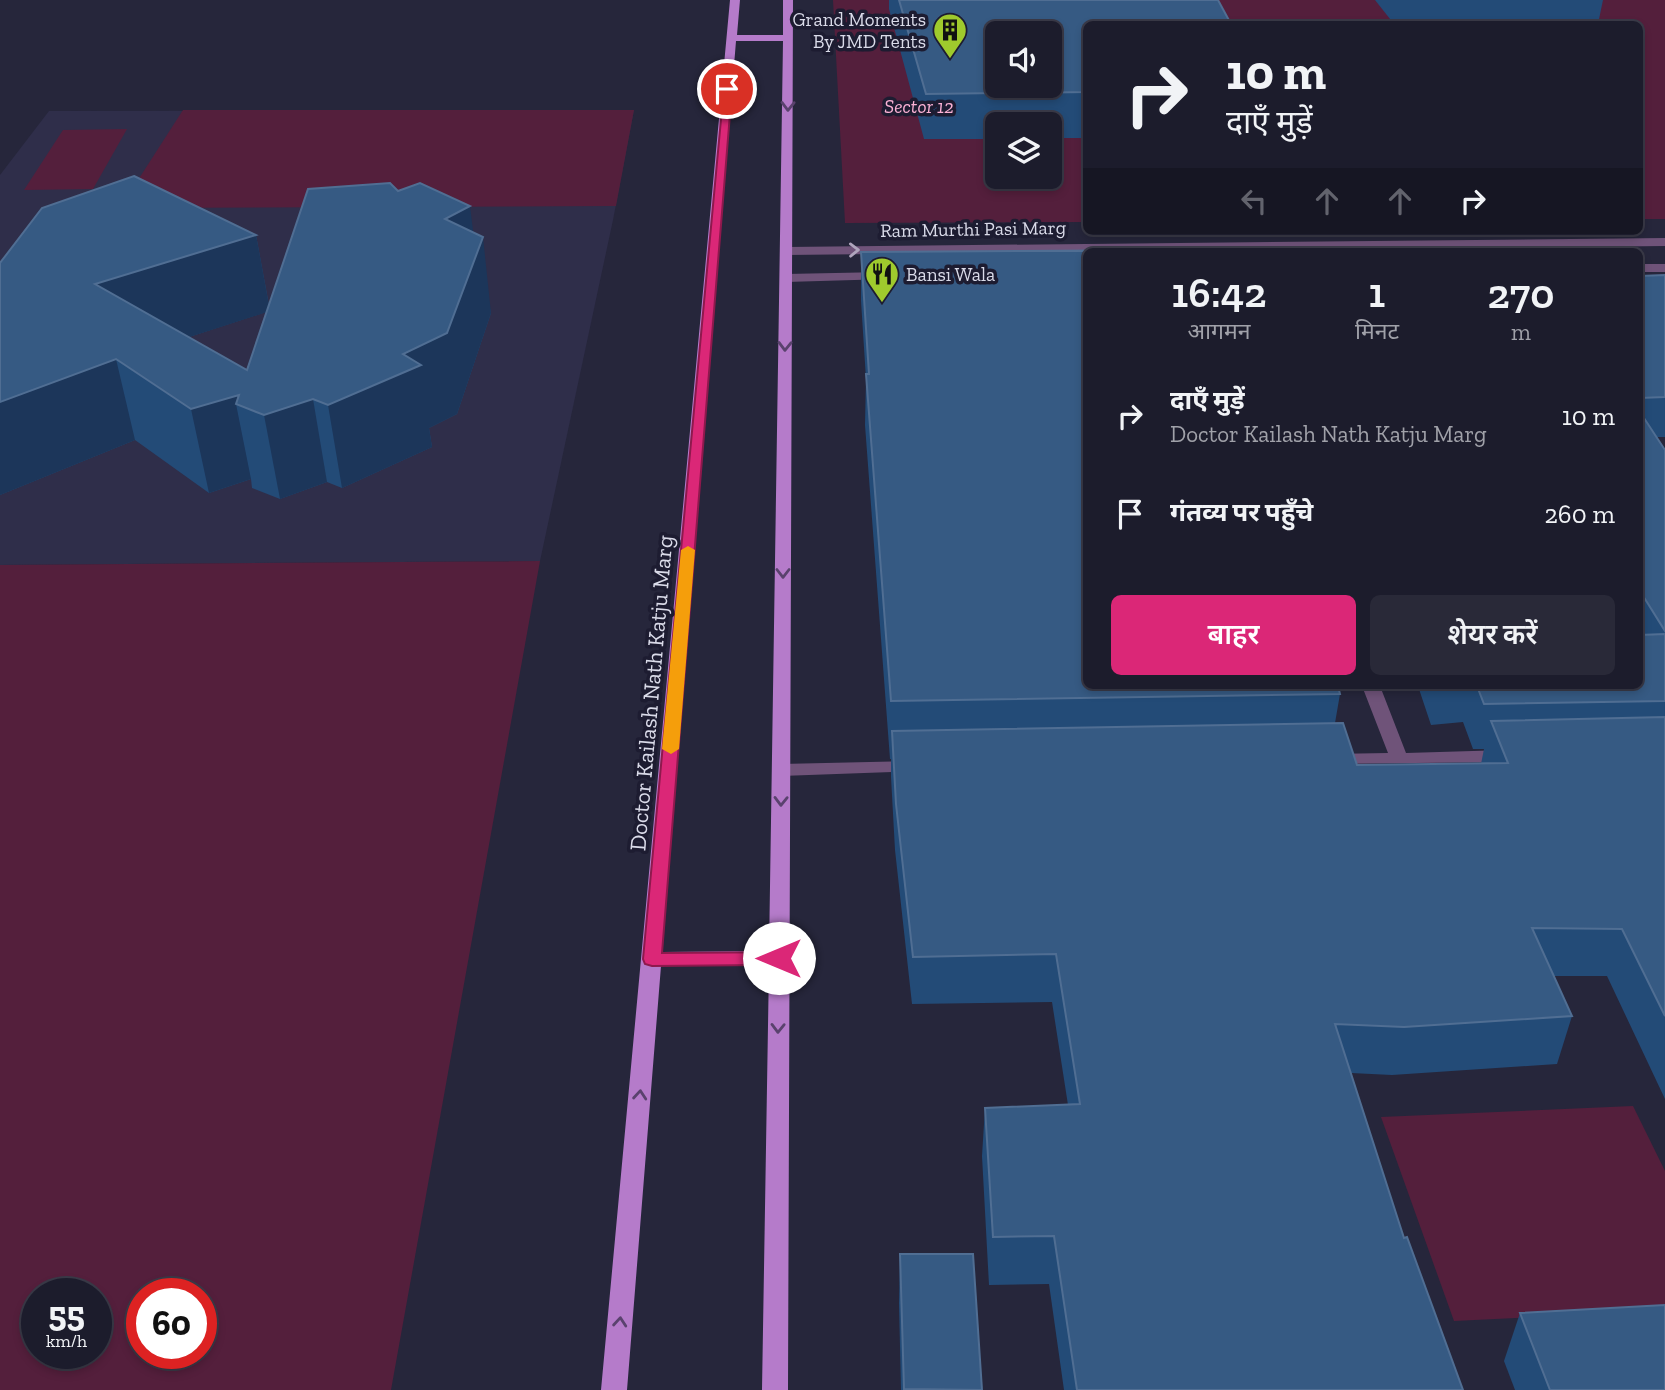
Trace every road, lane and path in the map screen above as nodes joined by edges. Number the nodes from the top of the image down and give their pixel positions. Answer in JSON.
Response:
{"nodes":[{"id":1,"x":735,"y":0,"type":"edge"},
{"id":2,"x":788,"y":0,"type":"edge"},
{"id":3,"x":731,"y":38,"type":"junction"},
{"id":4,"x":789,"y":38,"type":"junction"},
{"id":5,"x":1665,"y":242,"type":"edge"},
{"id":6,"x":786,"y":251,"type":"junction"},
{"id":7,"x":1643,"y":268,"type":"edge"},
{"id":8,"x":1665,"y":268,"type":"edge"},
{"id":9,"x":901,"y":276,"type":"edge"},
{"id":10,"x":786,"y":278,"type":"junction"},
{"id":11,"x":1372,"y":689,"type":"edge"},
{"id":12,"x":1531,"y":756,"type":"edge"},
{"id":13,"x":1399,"y":758,"type":"junction"},
{"id":14,"x":1318,"y":760,"type":"edge"},
{"id":15,"x":935,"y":767,"type":"edge"},
{"id":16,"x":781,"y":770,"type":"junction"},
{"id":17,"x":779,"y":958,"type":"junction"},
{"id":18,"x":652,"y":959,"type":"junction"},
{"id":19,"x":614,"y":1390,"type":"edge"},
{"id":20,"x":775,"y":1390,"type":"edge"}],
"edges":[{"from":1,"to":3,"type":"main road","name":"Doctor Kailash Nath Katju Marg"},
{"from":2,"to":4,"type":"main road"},
{"from":3,"to":4,"type":"main road"},
{"from":3,"to":18,"type":"main road","name":"Doctor Kailash Nath Katju Marg"},
{"from":4,"to":6,"type":"main road","one_way":true},
{"from":6,"to":5,"type":"street","name":"Ram Murthi Pasi Marg","one_way":true},
{"from":6,"to":10,"type":"main road"},
{"from":7,"to":8,"type":"street"},
{"from":9,"to":10,"type":"street"},
{"from":10,"to":16,"type":"main road","one_way":true},
{"from":11,"to":13,"type":"street"},
{"from":12,"to":13,"type":"street"},
{"from":13,"to":14,"type":"street"},
{"from":15,"to":16,"type":"street"},
{"from":16,"to":17,"type":"main road","one_way":true},
{"from":17,"to":18,"type":"main road"},
{"from":17,"to":20,"type":"main road","one_way":true},
{"from":19,"to":18,"type":"main road","name":"Doctor Kailash Nath Katju Marg","one_way":true}]}
